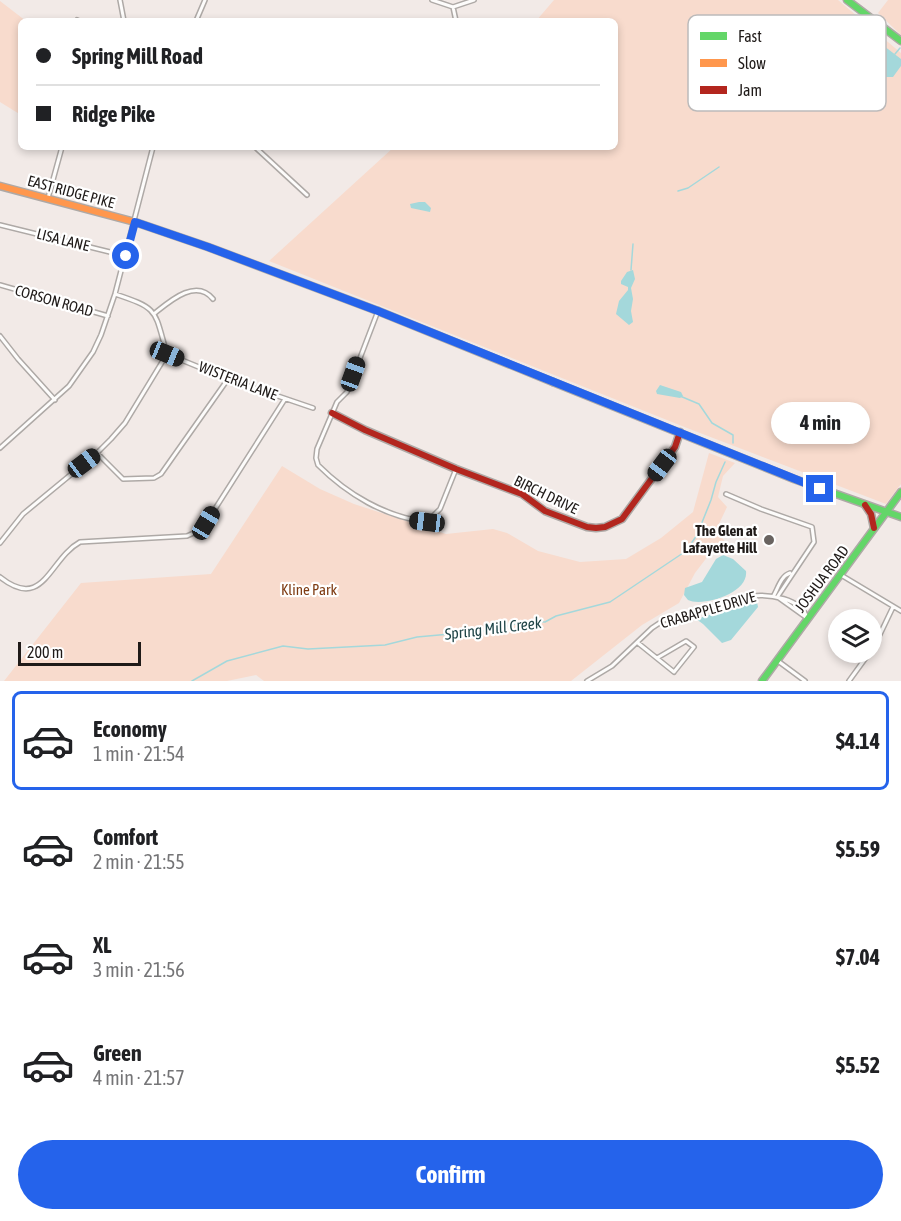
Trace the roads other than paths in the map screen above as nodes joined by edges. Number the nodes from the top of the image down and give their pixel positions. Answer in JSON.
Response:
{"nodes":[{"id":1,"x":120,"y":0,"type":"edge"},
{"id":2,"x":205,"y":0,"type":"edge"},
{"id":3,"x":432,"y":0,"type":"edge"},
{"id":4,"x":474,"y":0,"type":"edge"},
{"id":5,"x":847,"y":0,"type":"edge"},
{"id":6,"x":453,"y":7,"type":"junction"},
{"id":7,"x":867,"y":15,"type":"edge"},
{"id":8,"x":123,"y":18,"type":"edge"},
{"id":9,"x":197,"y":18,"type":"edge"},
{"id":10,"x":455,"y":18,"type":"edge"},
{"id":11,"x":886,"y":30,"type":"edge"},
{"id":12,"x":901,"y":41,"type":"edge"},
{"id":13,"x":61,"y":150,"type":"edge"},
{"id":14,"x":152,"y":150,"type":"edge"},
{"id":15,"x":258,"y":150,"type":"edge"},
{"id":16,"x":0,"y":186,"type":"edge"},
{"id":17,"x":307,"y":195,"type":"dead end"},
{"id":18,"x":48,"y":198,"type":"junction"},
{"id":19,"x":135,"y":222,"type":"junction"},
{"id":20,"x":0,"y":225,"type":"edge"},
{"id":21,"x":126,"y":256,"type":"junction"},
{"id":22,"x":0,"y":285,"type":"edge"},
{"id":23,"x":115,"y":294,"type":"junction"},
{"id":24,"x":213,"y":299,"type":"dead end"},
{"id":25,"x":378,"y":311,"type":"junction"},
{"id":26,"x":155,"y":313,"type":"junction"},
{"id":27,"x":108,"y":316,"type":"junction"},
{"id":28,"x":0,"y":336,"type":"edge"},
{"id":29,"x":167,"y":354,"type":"junction"},
{"id":30,"x":228,"y":379,"type":"junction"},
{"id":31,"x":285,"y":399,"type":"junction"},
{"id":32,"x":55,"y":400,"type":"junction"},
{"id":33,"x":313,"y":408,"type":"dead end"},
{"id":34,"x":332,"y":413,"type":"junction"},
{"id":35,"x":680,"y":432,"type":"junction"},
{"id":36,"x":0,"y":447,"type":"edge"},
{"id":37,"x":97,"y":453,"type":"junction"},
{"id":38,"x":456,"y":469,"type":"junction"},
{"id":39,"x":901,"y":492,"type":"edge"},
{"id":40,"x":726,"y":494,"type":"dead end"},
{"id":41,"x":864,"y":503,"type":"junction"},
{"id":42,"x":886,"y":511,"type":"junction"},
{"id":43,"x":901,"y":517,"type":"edge"},
{"id":44,"x":874,"y":528,"type":"junction"},
{"id":45,"x":0,"y":543,"type":"edge"},
{"id":46,"x":792,"y":573,"type":"junction"},
{"id":47,"x":841,"y":575,"type":"junction"},
{"id":48,"x":0,"y":577,"type":"edge"},
{"id":49,"x":781,"y":581,"type":"junction"},
{"id":50,"x":786,"y":583,"type":"junction"},
{"id":51,"x":776,"y":596,"type":"junction"},
{"id":52,"x":893,"y":607,"type":"junction"},
{"id":53,"x":901,"y":611,"type":"edge"},
{"id":54,"x":807,"y":618,"type":"junction"},
{"id":55,"x":882,"y":630,"type":"edge"},
{"id":56,"x":638,"y":643,"type":"junction"},
{"id":57,"x":657,"y":658,"type":"junction"},
{"id":58,"x":778,"y":661,"type":"junction"},
{"id":59,"x":863,"y":663,"type":"edge"},
{"id":60,"x":587,"y":681,"type":"edge"},
{"id":61,"x":762,"y":681,"type":"edge"},
{"id":62,"x":805,"y":681,"type":"edge"},
{"id":63,"x":849,"y":681,"type":"edge"}],
"edges":[{"from":1,"to":8,"type":"street"},
{"from":2,"to":9,"type":"street"},
{"from":3,"to":6,"type":"street"},
{"from":4,"to":6,"type":"street"},
{"from":5,"to":7,"type":"main road"},
{"from":6,"to":10,"type":"street"},
{"from":11,"to":12,"type":"main road"},
{"from":13,"to":18,"type":"street"},
{"from":14,"to":19,"type":"street"},
{"from":15,"to":17,"type":"street"},
{"from":16,"to":18,"type":"main road","name":"EAST RIDGE PIKE"},
{"from":18,"to":19,"type":"main road","name":"EAST RIDGE PIKE"},
{"from":19,"to":21,"type":"street"},
{"from":19,"to":25,"type":"main road","name":"EAST RIDGE PIKE"},
{"from":20,"to":21,"type":"street","name":"LISA LANE"},
{"from":21,"to":23,"type":"street"},
{"from":22,"to":27,"type":"street","name":"CORSON ROAD"},
{"from":23,"to":26,"type":"street"},
{"from":23,"to":27,"type":"street"},
{"from":24,"to":26,"type":"street"},
{"from":25,"to":34,"type":"street"},
{"from":25,"to":35,"type":"main road","name":"EAST RIDGE PIKE"},
{"from":26,"to":29,"type":"street"},
{"from":27,"to":32,"type":"street"},
{"from":28,"to":32,"type":"street"},
{"from":29,"to":30,"type":"street","name":"WISTERIA LANE"},
{"from":29,"to":37,"type":"street"},
{"from":30,"to":31,"type":"street","name":"WISTERIA LANE"},
{"from":30,"to":37,"type":"street"},
{"from":31,"to":33,"type":"street","name":"WISTERIA LANE"},
{"from":31,"to":48,"type":"street"},
{"from":32,"to":36,"type":"street"},
{"from":34,"to":38,"type":"main road","name":"BIRCH DRIVE"},
{"from":34,"to":38,"type":"street"},
{"from":35,"to":38,"type":"main road","name":"BIRCH DRIVE"},
{"from":35,"to":41,"type":"main road","name":"EAST RIDGE PIKE"},
{"from":37,"to":45,"type":"street"},
{"from":39,"to":42,"type":"main road","name":"JOSHUA ROAD"},
{"from":40,"to":46,"type":"street"},
{"from":41,"to":42,"type":"main road","name":"EAST RIDGE PIKE"},
{"from":41,"to":44,"type":"main road"},
{"from":42,"to":43,"type":"main road","name":"EAST RIDGE PIKE"},
{"from":42,"to":44,"type":"main road","name":"JOSHUA ROAD"},
{"from":44,"to":47,"type":"main road","name":"JOSHUA ROAD"},
{"from":46,"to":49,"type":"street"},
{"from":46,"to":50,"type":"street"},
{"from":47,"to":52,"type":"street"},
{"from":47,"to":54,"type":"main road","name":"JOSHUA ROAD"},
{"from":49,"to":50,"type":"street"},
{"from":49,"to":51,"type":"street"},
{"from":50,"to":51,"type":"street"},
{"from":51,"to":54,"type":"street","name":"CRABAPPLE DRIVE"},
{"from":51,"to":56,"type":"street","name":"CRABAPPLE DRIVE"},
{"from":52,"to":53,"type":"street"},
{"from":52,"to":55,"type":"street"},
{"from":54,"to":58,"type":"main road","name":"JOSHUA ROAD"},
{"from":56,"to":57,"type":"street"},
{"from":56,"to":60,"type":"street","name":"CRABAPPLE DRIVE"},
{"from":57,"to":57,"type":"street"},
{"from":58,"to":61,"type":"main road","name":"JOSHUA ROAD"},
{"from":58,"to":62,"type":"street"},
{"from":59,"to":63,"type":"street"}]}
